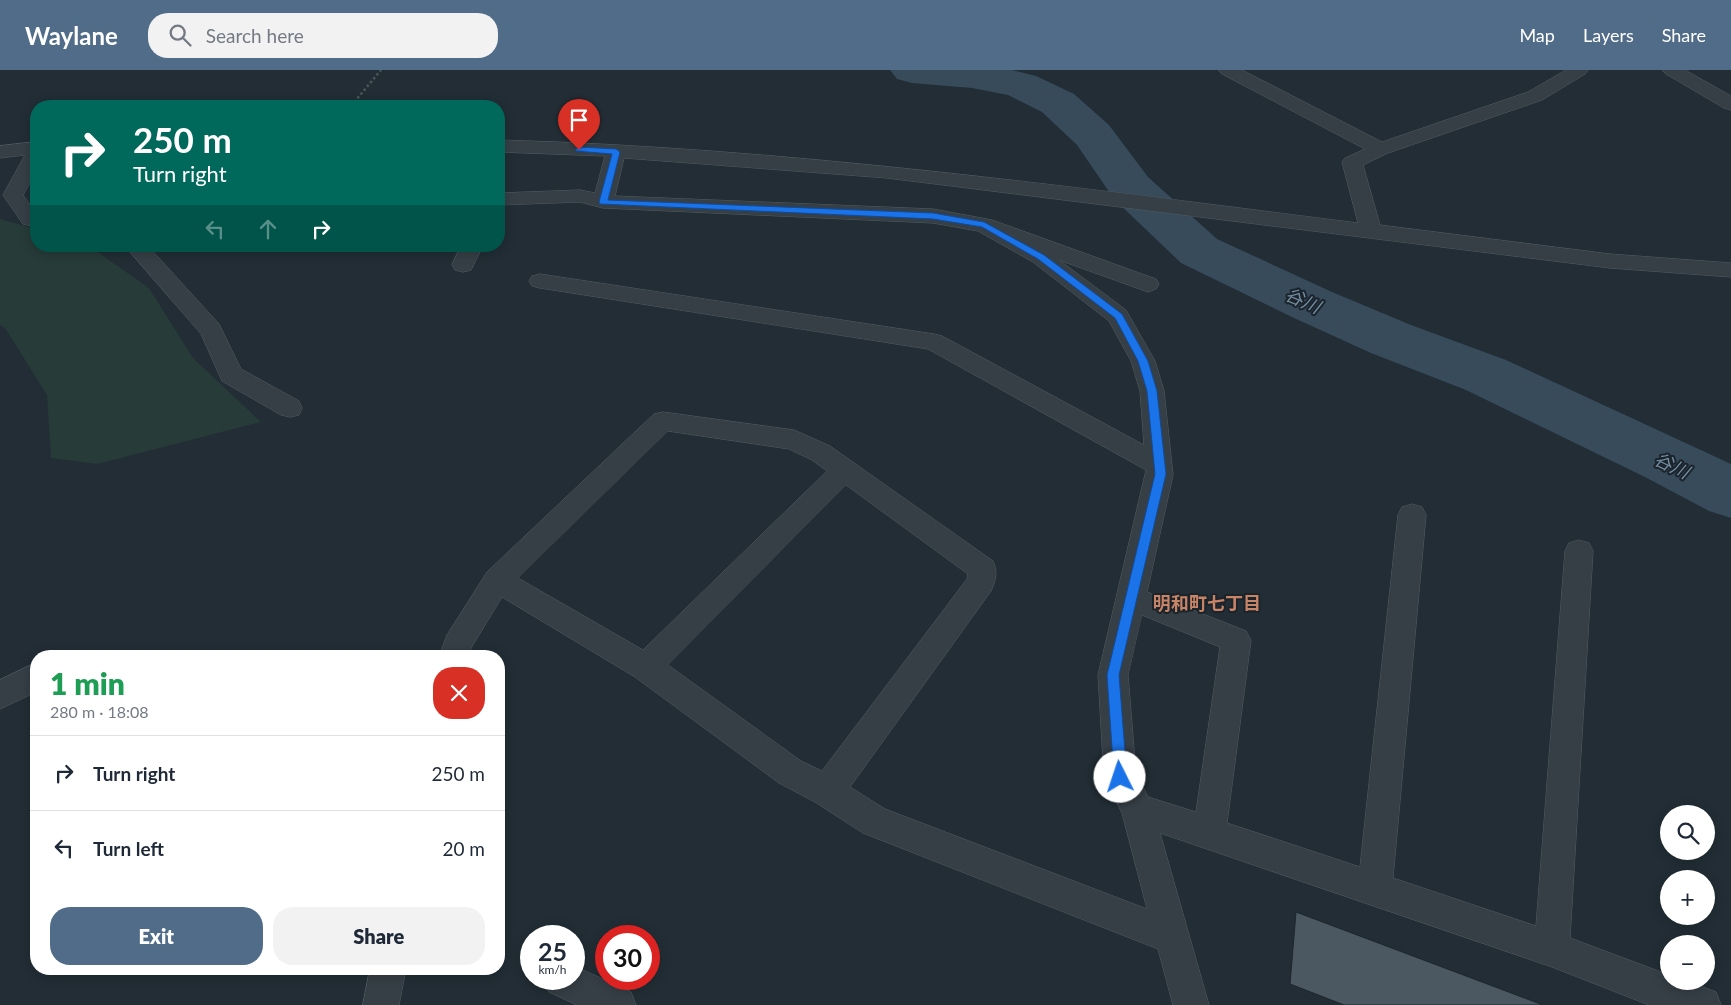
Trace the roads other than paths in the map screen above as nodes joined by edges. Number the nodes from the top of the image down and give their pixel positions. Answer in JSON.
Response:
{"nodes":[{"id":1,"x":1228,"y":70,"type":"edge"},
{"id":2,"x":1579,"y":70,"type":"edge"},
{"id":3,"x":1672,"y":70,"type":"edge"},
{"id":4,"x":1731,"y":104,"type":"edge"},
{"id":5,"x":505,"y":146,"type":"edge"},
{"id":6,"x":30,"y":149,"type":"edge"},
{"id":7,"x":1381,"y":149,"type":"junction"},
{"id":8,"x":0,"y":152,"type":"edge"},
{"id":9,"x":616,"y":152,"type":"junction"},
{"id":10,"x":30,"y":165,"type":"edge"},
{"id":11,"x":603,"y":202,"type":"junction"},
{"id":12,"x":505,"y":203,"type":"edge"},
{"id":13,"x":30,"y":219,"type":"edge"},
{"id":14,"x":984,"y":225,"type":"junction"},
{"id":15,"x":1371,"y":230,"type":"junction"},
{"id":16,"x":141,"y":252,"type":"edge"},
{"id":17,"x":1731,"y":270,"type":"edge"},
{"id":18,"x":540,"y":281,"type":"dead end"},
{"id":19,"x":1148,"y":284,"type":"dead end"},
{"id":20,"x":290,"y":408,"type":"dead end"},
{"id":21,"x":1159,"y":464,"type":"junction"},
{"id":22,"x":844,"y":470,"type":"junction"},
{"id":23,"x":1412,"y":515,"type":"dead end"},
{"id":24,"x":1579,"y":552,"type":"dead end"},
{"id":25,"x":497,"y":580,"type":"junction"},
{"id":26,"x":1130,"y":598,"type":"junction"},
{"id":27,"x":456,"y":650,"type":"edge"},
{"id":28,"x":646,"y":667,"type":"junction"},
{"id":29,"x":30,"y":680,"type":"edge"},
{"id":30,"x":0,"y":695,"type":"edge"},
{"id":31,"x":827,"y":791,"type":"junction"},
{"id":32,"x":1137,"y":809,"type":"junction"},
{"id":33,"x":1209,"y":834,"type":"junction"},
{"id":34,"x":1375,"y":890,"type":"junction"},
{"id":35,"x":1173,"y":936,"type":"junction"},
{"id":36,"x":1552,"y":949,"type":"junction"},
{"id":37,"x":387,"y":975,"type":"edge"},
{"id":38,"x":585,"y":990,"type":"edge"},
{"id":39,"x":380,"y":1005,"type":"edge"},
{"id":40,"x":618,"y":1005,"type":"edge"},
{"id":41,"x":1191,"y":1005,"type":"edge"},
{"id":42,"x":1703,"y":1005,"type":"edge"}],
"edges":[{"from":1,"to":7,"type":"street"},
{"from":2,"to":7,"type":"street"},
{"from":3,"to":4,"type":"street"},
{"from":5,"to":9,"type":"street"},
{"from":6,"to":8,"type":"street"},
{"from":7,"to":15,"type":"street"},
{"from":9,"to":11,"type":"street"},
{"from":9,"to":15,"type":"street"},
{"from":10,"to":13,"type":"street"},
{"from":11,"to":12,"type":"street"},
{"from":11,"to":14,"type":"street"},
{"from":14,"to":19,"type":"street"},
{"from":14,"to":21,"type":"street"},
{"from":15,"to":17,"type":"street"},
{"from":16,"to":20,"type":"street"},
{"from":18,"to":21,"type":"street"},
{"from":21,"to":26,"type":"street"},
{"from":22,"to":25,"type":"street"},
{"from":22,"to":28,"type":"street"},
{"from":22,"to":31,"type":"street"},
{"from":23,"to":34,"type":"street"},
{"from":24,"to":36,"type":"street"},
{"from":25,"to":27,"type":"street"},
{"from":25,"to":28,"type":"street"},
{"from":26,"to":32,"type":"street"},
{"from":26,"to":33,"type":"street"},
{"from":28,"to":31,"type":"street"},
{"from":29,"to":30,"type":"street"},
{"from":31,"to":35,"type":"street"},
{"from":32,"to":33,"type":"street"},
{"from":32,"to":35,"type":"street"},
{"from":33,"to":34,"type":"street"},
{"from":34,"to":36,"type":"street"},
{"from":35,"to":41,"type":"street"},
{"from":36,"to":42,"type":"street"},
{"from":37,"to":39,"type":"street"},
{"from":38,"to":40,"type":"street"}]}
